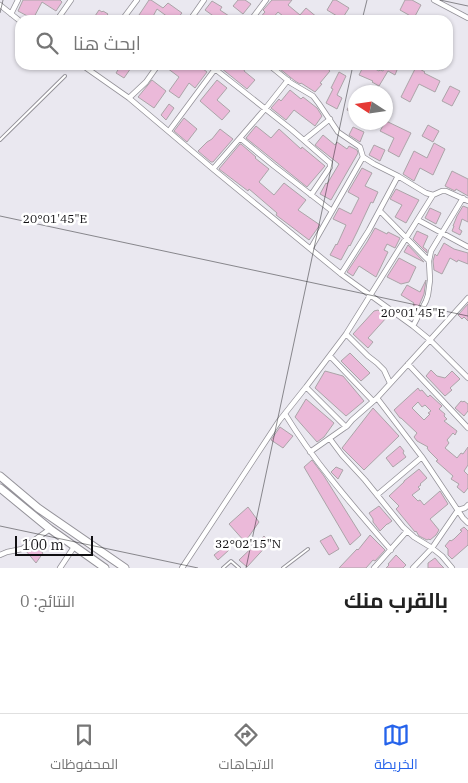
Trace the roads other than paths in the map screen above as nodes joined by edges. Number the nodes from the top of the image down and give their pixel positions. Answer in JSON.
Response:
{"nodes":[{"id":1,"x":18,"y":0,"type":"edge"},
{"id":2,"x":72,"y":0,"type":"edge"},
{"id":3,"x":137,"y":0,"type":"edge"},
{"id":4,"x":204,"y":0,"type":"edge"},
{"id":5,"x":266,"y":0,"type":"edge"},
{"id":6,"x":434,"y":0,"type":"edge"},
{"id":7,"x":0,"y":5,"type":"edge"},
{"id":8,"x":11,"y":14,"type":"junction"},
{"id":9,"x":61,"y":15,"type":"edge"},
{"id":10,"x":126,"y":15,"type":"edge"},
{"id":11,"x":194,"y":15,"type":"edge"},
{"id":12,"x":256,"y":15,"type":"edge"},
{"id":13,"x":15,"y":17,"type":"edge"},
{"id":14,"x":468,"y":18,"type":"edge"},
{"id":15,"x":90,"y":70,"type":"edge"},
{"id":16,"x":154,"y":70,"type":"edge"},
{"id":17,"x":214,"y":70,"type":"edge"},
{"id":18,"x":220,"y":70,"type":"edge"},
{"id":19,"x":275,"y":70,"type":"edge"},
{"id":20,"x":65,"y":76,"type":"dead end"},
{"id":21,"x":288,"y":80,"type":"junction"},
{"id":22,"x":129,"y":98,"type":"junction"},
{"id":23,"x":265,"y":109,"type":"junction"},
{"id":24,"x":330,"y":120,"type":"junction"},
{"id":25,"x":169,"y":130,"type":"junction"},
{"id":26,"x":240,"y":138,"type":"junction"},
{"id":27,"x":0,"y":140,"type":"edge"},
{"id":28,"x":304,"y":140,"type":"junction"},
{"id":29,"x":363,"y":157,"type":"junction"},
{"id":30,"x":213,"y":169,"type":"junction"},
{"id":31,"x":398,"y":176,"type":"junction"},
{"id":32,"x":310,"y":195,"type":"junction"},
{"id":33,"x":433,"y":195,"type":"junction"},
{"id":34,"x":462,"y":198,"type":"junction"},
{"id":35,"x":468,"y":200,"type":"edge"},
{"id":36,"x":332,"y":211,"type":"junction"},
{"id":37,"x":380,"y":211,"type":"junction"},
{"id":38,"x":418,"y":220,"type":"junction"},
{"id":39,"x":442,"y":232,"type":"junction"},
{"id":40,"x":406,"y":239,"type":"junction"},
{"id":41,"x":468,"y":247,"type":"edge"},
{"id":42,"x":311,"y":248,"type":"junction"},
{"id":43,"x":429,"y":261,"type":"junction"},
{"id":44,"x":341,"y":274,"type":"junction"},
{"id":45,"x":371,"y":296,"type":"junction"},
{"id":46,"x":468,"y":298,"type":"edge"},
{"id":47,"x":413,"y":326,"type":"junction"},
{"id":48,"x":346,"y":334,"type":"junction"},
{"id":49,"x":430,"y":340,"type":"junction"},
{"id":50,"x":330,"y":356,"type":"junction"},
{"id":51,"x":408,"y":364,"type":"junction"},
{"id":52,"x":468,"y":369,"type":"edge"},
{"id":53,"x":466,"y":376,"type":"edge"},
{"id":54,"x":390,"y":383,"type":"junction"},
{"id":55,"x":306,"y":387,"type":"junction"},
{"id":56,"x":375,"y":399,"type":"junction"},
{"id":57,"x":285,"y":414,"type":"junction"},
{"id":58,"x":346,"y":427,"type":"junction"},
{"id":59,"x":468,"y":428,"type":"edge"},
{"id":60,"x":330,"y":439,"type":"junction"},
{"id":61,"x":310,"y":452,"type":"junction"},
{"id":62,"x":422,"y":457,"type":"junction"},
{"id":63,"x":0,"y":476,"type":"edge"},
{"id":64,"x":0,"y":488,"type":"edge"},
{"id":65,"x":377,"y":495,"type":"junction"},
{"id":66,"x":468,"y":505,"type":"edge"},
{"id":67,"x":458,"y":510,"type":"junction"},
{"id":68,"x":468,"y":522,"type":"edge"},
{"id":69,"x":50,"y":529,"type":"junction"},
{"id":70,"x":407,"y":531,"type":"junction"},
{"id":71,"x":74,"y":547,"type":"junction"},
{"id":72,"x":432,"y":548,"type":"junction"},
{"id":73,"x":308,"y":549,"type":"dead end"},
{"id":74,"x":391,"y":550,"type":"junction"},
{"id":75,"x":0,"y":555,"type":"edge"},
{"id":76,"x":60,"y":568,"type":"edge"},
{"id":77,"x":105,"y":568,"type":"edge"},
{"id":78,"x":125,"y":568,"type":"edge"},
{"id":79,"x":182,"y":568,"type":"edge"},
{"id":80,"x":223,"y":568,"type":"edge"},
{"id":81,"x":239,"y":568,"type":"edge"},
{"id":82,"x":283,"y":568,"type":"edge"},
{"id":83,"x":374,"y":568,"type":"edge"},
{"id":84,"x":413,"y":568,"type":"edge"},
{"id":85,"x":452,"y":568,"type":"edge"}],
"edges":[{"from":1,"to":8,"type":"street"},
{"from":2,"to":9,"type":"street"},
{"from":3,"to":10,"type":"street"},
{"from":4,"to":11,"type":"street"},
{"from":5,"to":12,"type":"street"},
{"from":6,"to":14,"type":"street"},
{"from":7,"to":8,"type":"street"},
{"from":8,"to":13,"type":"street"},
{"from":15,"to":22,"type":"street"},
{"from":16,"to":22,"type":"street"},
{"from":17,"to":25,"type":"street"},
{"from":18,"to":23,"type":"street"},
{"from":19,"to":21,"type":"street"},
{"from":20,"to":27,"type":"lane"},
{"from":21,"to":23,"type":"street"},
{"from":21,"to":24,"type":"street"},
{"from":22,"to":25,"type":"street"},
{"from":23,"to":26,"type":"street"},
{"from":23,"to":28,"type":"street"},
{"from":24,"to":28,"type":"street"},
{"from":24,"to":29,"type":"street"},
{"from":25,"to":30,"type":"street"},
{"from":26,"to":30,"type":"street"},
{"from":26,"to":32,"type":"street"},
{"from":28,"to":32,"type":"street"},
{"from":29,"to":31,"type":"street"},
{"from":29,"to":36,"type":"street"},
{"from":30,"to":42,"type":"street"},
{"from":31,"to":33,"type":"street"},
{"from":31,"to":37,"type":"street"},
{"from":32,"to":36,"type":"street"},
{"from":33,"to":34,"type":"street"},
{"from":33,"to":38,"type":"street"},
{"from":34,"to":35,"type":"street"},
{"from":34,"to":39,"type":"street"},
{"from":36,"to":42,"type":"street"},
{"from":37,"to":40,"type":"street"},
{"from":37,"to":44,"type":"street"},
{"from":38,"to":39,"type":"street"},
{"from":38,"to":40,"type":"street"},
{"from":39,"to":41,"type":"street"},
{"from":39,"to":43,"type":"street"},
{"from":40,"to":43,"type":"street"},
{"from":40,"to":45,"type":"street"},
{"from":42,"to":44,"type":"street"},
{"from":43,"to":47,"type":"street"},
{"from":44,"to":45,"type":"street"},
{"from":45,"to":47,"type":"street"},
{"from":45,"to":48,"type":"street"},
{"from":46,"to":49,"type":"street"},
{"from":47,"to":49,"type":"street"},
{"from":48,"to":50,"type":"street"},
{"from":48,"to":54,"type":"street"},
{"from":49,"to":51,"type":"street"},
{"from":49,"to":53,"type":"street"},
{"from":50,"to":55,"type":"street"},
{"from":50,"to":56,"type":"street"},
{"from":51,"to":54,"type":"street"},
{"from":51,"to":59,"type":"street"},
{"from":52,"to":53,"type":"street"},
{"from":54,"to":56,"type":"street"},
{"from":55,"to":57,"type":"street"},
{"from":55,"to":58,"type":"street"},
{"from":56,"to":58,"type":"street"},
{"from":56,"to":62,"type":"street"},
{"from":57,"to":61,"type":"street"},
{"from":57,"to":79,"type":"street"},
{"from":58,"to":60,"type":"street"},
{"from":60,"to":61,"type":"street"},
{"from":60,"to":65,"type":"street"},
{"from":61,"to":74,"type":"street"},
{"from":62,"to":65,"type":"street"},
{"from":62,"to":67,"type":"street"},
{"from":63,"to":78,"type":"main road"},
{"from":64,"to":69,"type":"main road"},
{"from":65,"to":70,"type":"street"},
{"from":66,"to":67,"type":"street"},
{"from":67,"to":68,"type":"street"},
{"from":67,"to":72,"type":"street"},
{"from":69,"to":71,"type":"main road"},
{"from":69,"to":75,"type":"street"},
{"from":70,"to":72,"type":"street"},
{"from":70,"to":74,"type":"street"},
{"from":71,"to":76,"type":"street"},
{"from":71,"to":77,"type":"main road"},
{"from":72,"to":84,"type":"street"},
{"from":72,"to":85,"type":"street"},
{"from":73,"to":82,"type":"lane"},
{"from":74,"to":83,"type":"street"},
{"from":80,"to":81,"type":"lane"}]}
